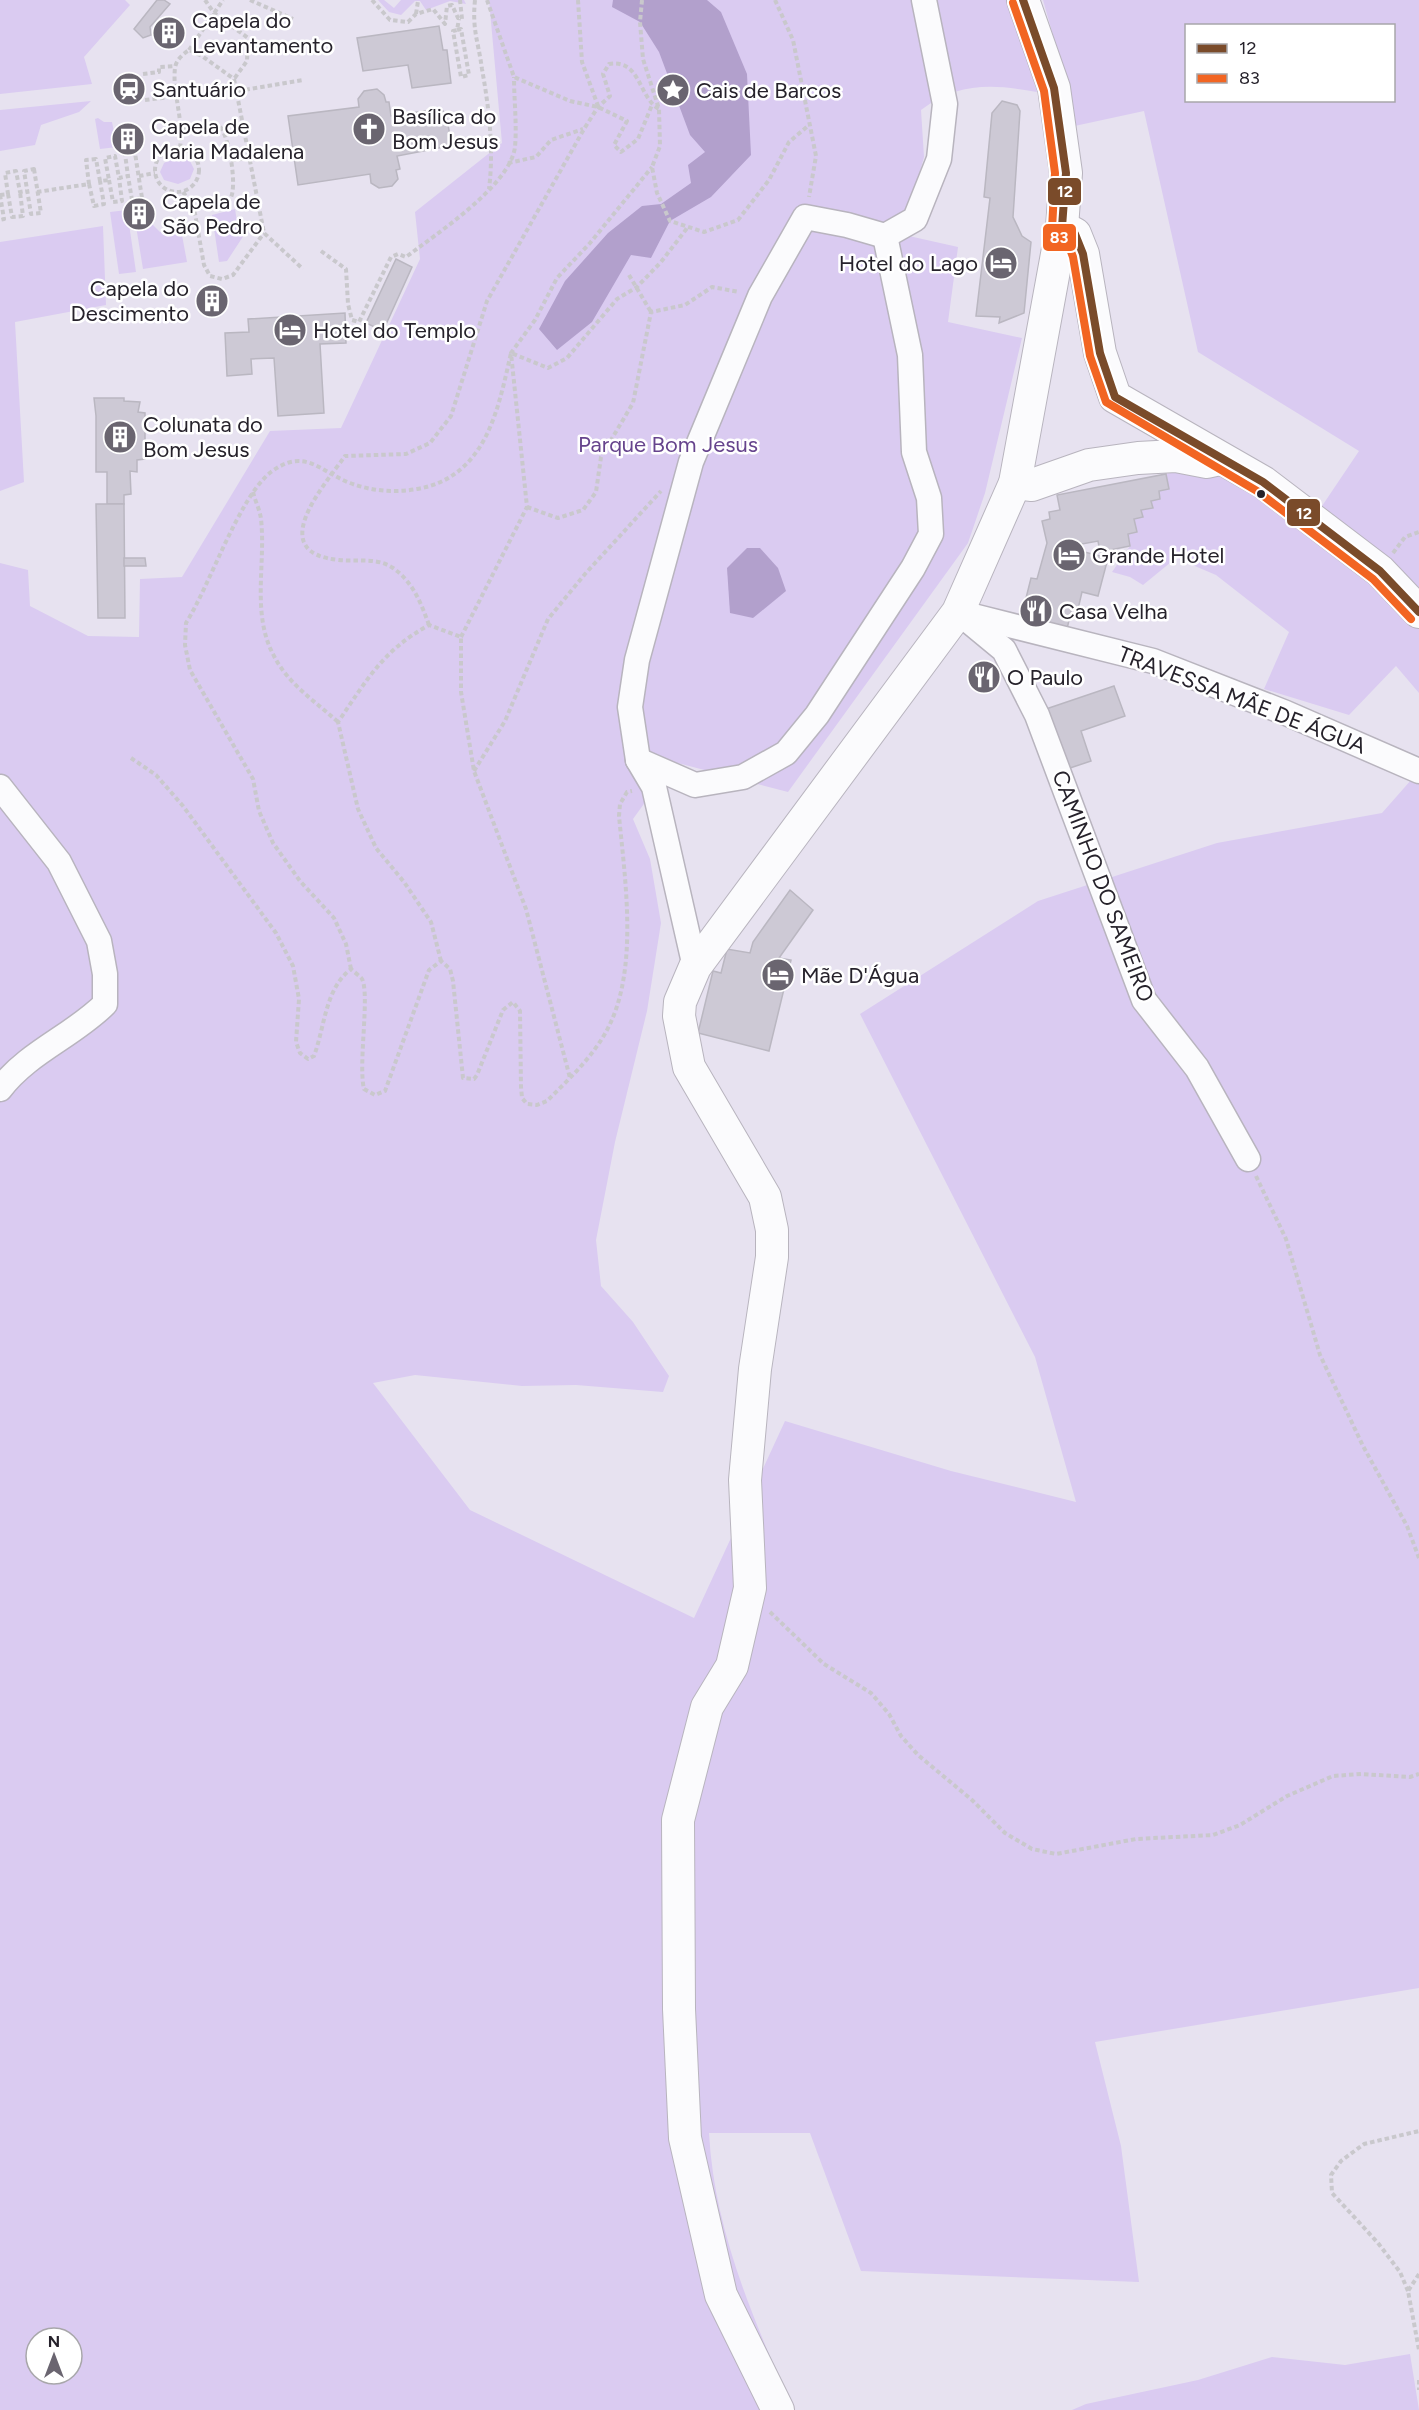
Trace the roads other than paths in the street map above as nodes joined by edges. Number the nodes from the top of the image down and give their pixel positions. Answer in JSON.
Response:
{"nodes":[{"id":1,"x":924,"y":0,"type":"edge"},
{"id":2,"x":1023,"y":0,"type":"edge"},
{"id":3,"x":1062,"y":227,"type":"junction"},
{"id":4,"x":885,"y":236,"type":"junction"},
{"id":5,"x":1226,"y":458,"type":"junction"},
{"id":6,"x":1015,"y":483,"type":"junction"},
{"id":7,"x":958,"y":612,"type":"junction"},
{"id":8,"x":1419,"y":612,"type":"edge"},
{"id":9,"x":638,"y":760,"type":"junction"},
{"id":10,"x":1419,"y":771,"type":"edge"},
{"id":11,"x":0,"y":787,"type":"edge"},
{"id":12,"x":695,"y":967,"type":"junction"},
{"id":13,"x":0,"y":1089,"type":"edge"},
{"id":14,"x":1248,"y":1159,"type":"road end"},
{"id":15,"x":778,"y":2410,"type":"edge"}],
"edges":[{"from":1,"to":4,"type":"street"},
{"from":2,"to":3,"type":"main road"},
{"from":3,"to":5,"type":"main road"},
{"from":3,"to":6,"type":"main road"},
{"from":4,"to":9,"type":"street"},
{"from":4,"to":9,"type":"street"},
{"from":5,"to":6,"type":"main road"},
{"from":5,"to":8,"type":"main road"},
{"from":6,"to":7,"type":"main road"},
{"from":7,"to":10,"type":"street","name":"TRAVESSA MÃE DE ÁGUA"},
{"from":7,"to":12,"type":"main road"},
{"from":7,"to":14,"type":"street","name":"CAMINHO DO SAMEIRO"},
{"from":9,"to":12,"type":"street"},
{"from":11,"to":13,"type":"street"},
{"from":12,"to":15,"type":"main road"}]}
